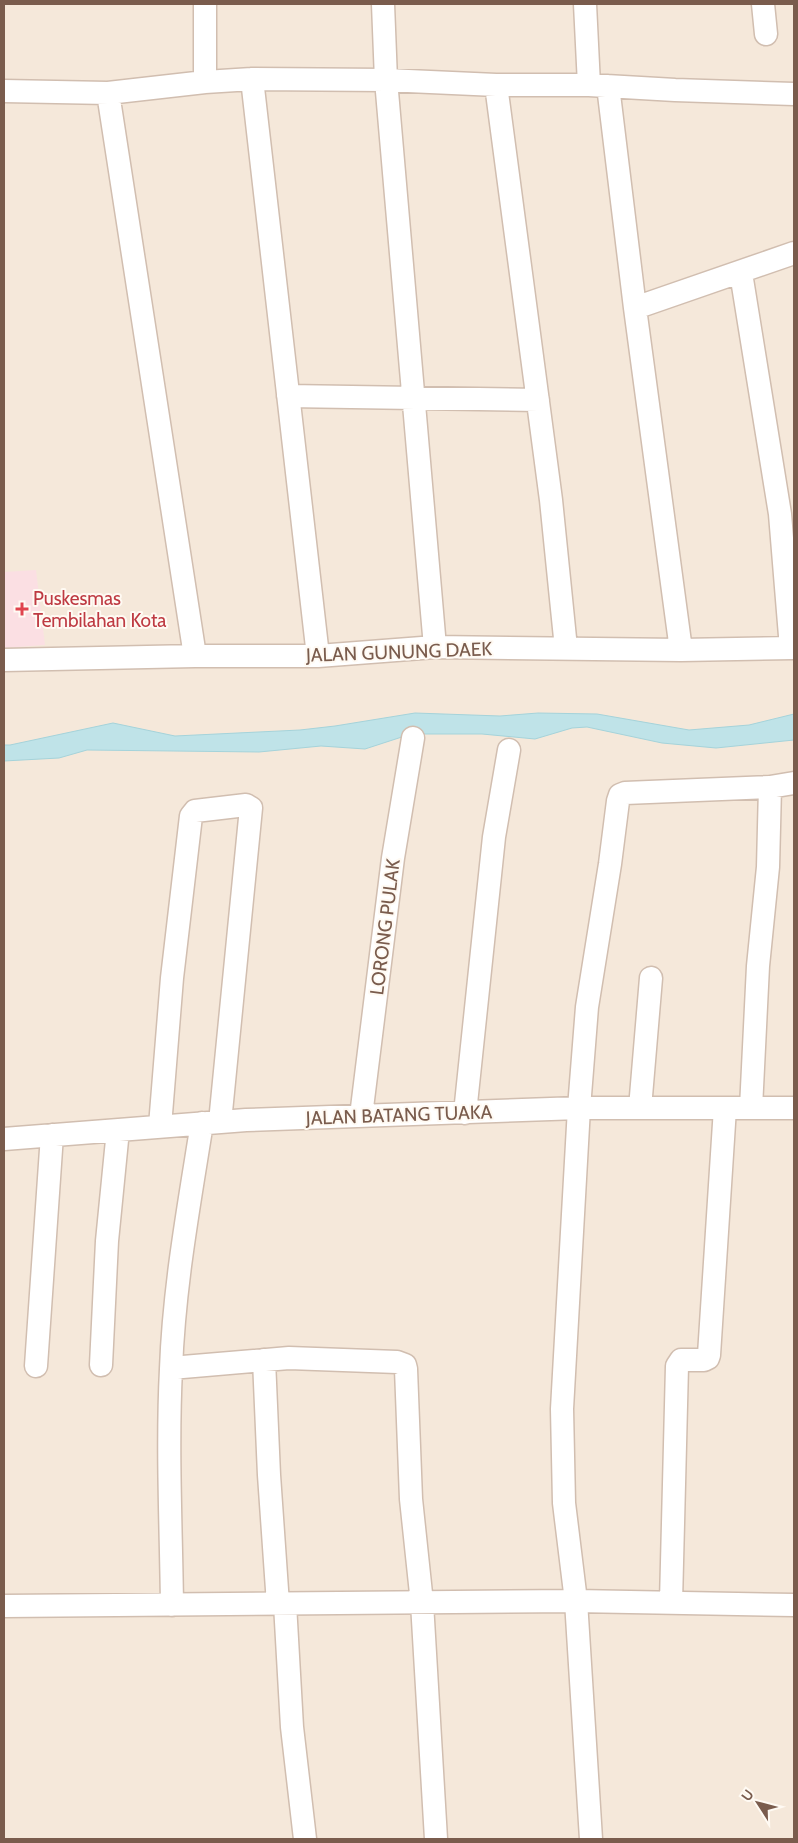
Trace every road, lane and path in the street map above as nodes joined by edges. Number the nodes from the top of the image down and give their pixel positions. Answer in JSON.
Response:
{"nodes":[{"id":1,"x":204,"y":4,"type":"edge"},
{"id":2,"x":383,"y":4,"type":"edge"},
{"id":3,"x":585,"y":4,"type":"edge"},
{"id":4,"x":763,"y":4,"type":"edge"},
{"id":5,"x":766,"y":34,"type":"dead end"},
{"id":6,"x":252,"y":79,"type":"junction"},
{"id":7,"x":386,"y":80,"type":"junction"},
{"id":8,"x":205,"y":82,"type":"junction"},
{"id":9,"x":496,"y":85,"type":"junction"},
{"id":10,"x":598,"y":86,"type":"junction"},
{"id":11,"x":4,"y":91,"type":"edge"},
{"id":12,"x":108,"y":93,"type":"junction"},
{"id":13,"x":794,"y":94,"type":"edge"},
{"id":14,"x":794,"y":254,"type":"edge"},
{"id":15,"x":740,"y":273,"type":"junction"},
{"id":16,"x":635,"y":308,"type":"junction"},
{"id":17,"x":288,"y":396,"type":"junction"},
{"id":18,"x":414,"y":398,"type":"junction"},
{"id":19,"x":538,"y":400,"type":"junction"},
{"id":20,"x":435,"y":648,"type":"junction"},
{"id":21,"x":566,"y":648,"type":"junction"},
{"id":22,"x":793,"y":648,"type":"edge"},
{"id":23,"x":681,"y":650,"type":"junction"},
{"id":24,"x":195,"y":656,"type":"junction"},
{"id":25,"x":318,"y":656,"type":"junction"},
{"id":26,"x":4,"y":660,"type":"edge"},
{"id":27,"x":413,"y":738,"type":"dead end"},
{"id":28,"x":509,"y":750,"type":"dead end"},
{"id":29,"x":794,"y":783,"type":"edge"},
{"id":30,"x":770,"y":787,"type":"junction"},
{"id":31,"x":651,"y":978,"type":"dead end"},
{"id":32,"x":579,"y":1108,"type":"junction"},
{"id":33,"x":640,"y":1108,"type":"junction"},
{"id":34,"x":725,"y":1108,"type":"junction"},
{"id":35,"x":751,"y":1108,"type":"junction"},
{"id":36,"x":794,"y":1108,"type":"edge"},
{"id":37,"x":465,"y":1112,"type":"junction"},
{"id":38,"x":361,"y":1116,"type":"junction"},
{"id":39,"x":211,"y":1122,"type":"junction"},
{"id":40,"x":160,"y":1126,"type":"junction"},
{"id":41,"x":118,"y":1130,"type":"junction"},
{"id":42,"x":52,"y":1135,"type":"junction"},
{"id":43,"x":4,"y":1139,"type":"edge"},
{"id":44,"x":264,"y":1360,"type":"junction"},
{"id":45,"x":101,"y":1365,"type":"dead end"},
{"id":46,"x":36,"y":1366,"type":"dead end"},
{"id":47,"x":171,"y":1368,"type":"junction"},
{"id":48,"x":576,"y":1601,"type":"junction"},
{"id":49,"x":671,"y":1602,"type":"junction"},
{"id":50,"x":422,"y":1603,"type":"junction"},
{"id":51,"x":282,"y":1604,"type":"junction"},
{"id":52,"x":172,"y":1605,"type":"junction"},
{"id":53,"x":794,"y":1605,"type":"edge"},
{"id":54,"x":4,"y":1606,"type":"edge"},
{"id":55,"x":305,"y":1839,"type":"edge"},
{"id":56,"x":436,"y":1839,"type":"edge"},
{"id":57,"x":590,"y":1839,"type":"edge"}],
"edges":[{"from":1,"to":8,"type":"street"},
{"from":2,"to":7,"type":"street"},
{"from":3,"to":10,"type":"street"},
{"from":4,"to":5,"type":"street"},
{"from":6,"to":7,"type":"street"},
{"from":6,"to":8,"type":"street"},
{"from":6,"to":17,"type":"street"},
{"from":7,"to":9,"type":"street"},
{"from":7,"to":18,"type":"street"},
{"from":8,"to":12,"type":"street"},
{"from":9,"to":10,"type":"street"},
{"from":9,"to":19,"type":"street"},
{"from":10,"to":13,"type":"street"},
{"from":10,"to":16,"type":"street"},
{"from":11,"to":12,"type":"street"},
{"from":12,"to":24,"type":"street"},
{"from":14,"to":15,"type":"street"},
{"from":15,"to":16,"type":"street"},
{"from":15,"to":22,"type":"street"},
{"from":16,"to":23,"type":"street"},
{"from":17,"to":18,"type":"street"},
{"from":17,"to":25,"type":"street"},
{"from":18,"to":19,"type":"street"},
{"from":18,"to":20,"type":"street"},
{"from":19,"to":21,"type":"street"},
{"from":20,"to":21,"type":"street","name":"JALAN GUNUNG DAEK"},
{"from":20,"to":25,"type":"street","name":"JALAN GUNUNG DAEK"},
{"from":21,"to":23,"type":"street","name":"JALAN GUNUNG DAEK"},
{"from":22,"to":23,"type":"street","name":"JALAN GUNUNG DAEK"},
{"from":24,"to":25,"type":"street","name":"JALAN GUNUNG DAEK"},
{"from":24,"to":26,"type":"street","name":"JALAN GUNUNG DAEK"},
{"from":27,"to":38,"type":"street","name":"LORONG PULAK"},
{"from":28,"to":37,"type":"street"},
{"from":29,"to":30,"type":"street"},
{"from":30,"to":32,"type":"street"},
{"from":30,"to":35,"type":"street"},
{"from":31,"to":33,"type":"street"},
{"from":32,"to":33,"type":"street","name":"JALAN BATANG TUAKA"},
{"from":32,"to":37,"type":"street","name":"JALAN BATANG TUAKA"},
{"from":32,"to":48,"type":"street"},
{"from":33,"to":34,"type":"street","name":"JALAN BATANG TUAKA"},
{"from":34,"to":35,"type":"street","name":"JALAN BATANG TUAKA"},
{"from":34,"to":49,"type":"street"},
{"from":35,"to":36,"type":"street","name":"JALAN BATANG TUAKA"},
{"from":37,"to":38,"type":"street","name":"JALAN BATANG TUAKA"},
{"from":38,"to":39,"type":"street","name":"JALAN BATANG TUAKA"},
{"from":39,"to":40,"type":"street","name":"JALAN BATANG TUAKA"},
{"from":39,"to":40,"type":"street"},
{"from":39,"to":47,"type":"street"},
{"from":40,"to":41,"type":"street","name":"JALAN BATANG TUAKA"},
{"from":41,"to":42,"type":"street","name":"JALAN BATANG TUAKA"},
{"from":41,"to":45,"type":"street"},
{"from":42,"to":43,"type":"street","name":"JALAN BATANG TUAKA"},
{"from":42,"to":46,"type":"street"},
{"from":44,"to":47,"type":"street"},
{"from":44,"to":50,"type":"street"},
{"from":44,"to":51,"type":"street"},
{"from":47,"to":52,"type":"street"},
{"from":48,"to":49,"type":"street"},
{"from":48,"to":50,"type":"street"},
{"from":48,"to":57,"type":"street"},
{"from":49,"to":53,"type":"street"},
{"from":50,"to":51,"type":"street"},
{"from":50,"to":56,"type":"street"},
{"from":51,"to":52,"type":"street"},
{"from":51,"to":55,"type":"street"},
{"from":52,"to":54,"type":"street"}]}
